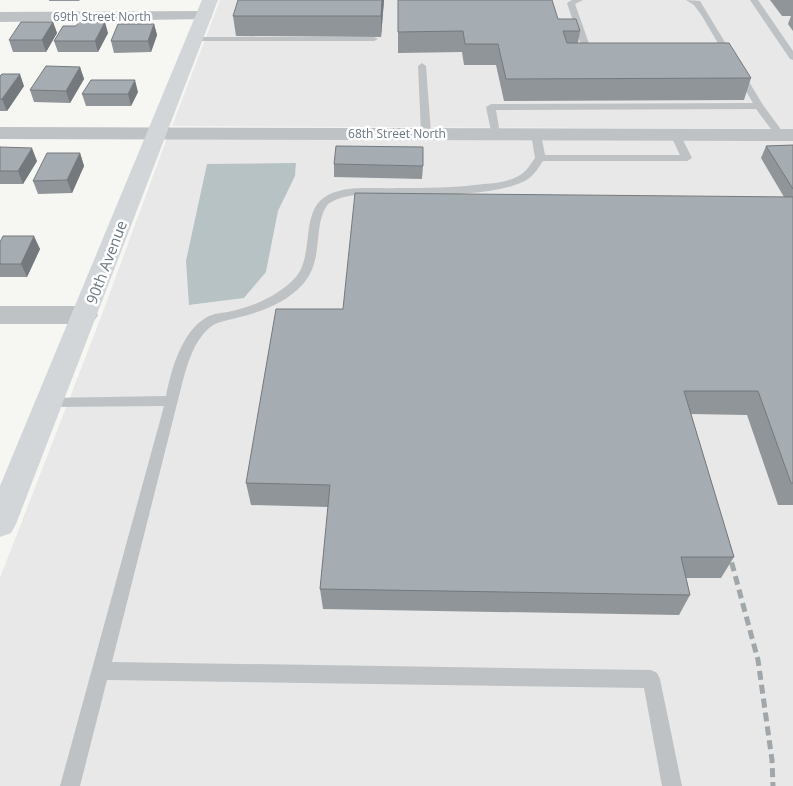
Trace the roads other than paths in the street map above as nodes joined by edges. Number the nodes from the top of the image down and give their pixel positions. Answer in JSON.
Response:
{"nodes":[{"id":1,"x":578,"y":0,"type":"edge"},
{"id":2,"x":690,"y":0,"type":"edge"},
{"id":3,"x":754,"y":0,"type":"edge"},
{"id":4,"x":207,"y":8,"type":"edge"},
{"id":5,"x":0,"y":17,"type":"edge"},
{"id":6,"x":195,"y":39,"type":"junction"},
{"id":7,"x":374,"y":39,"type":"edge"},
{"id":8,"x":793,"y":56,"type":"edge"},
{"id":9,"x":608,"y":57,"type":"edge"},
{"id":10,"x":422,"y":66,"type":"dead end"},
{"id":11,"x":759,"y":106,"type":"junction"},
{"id":12,"x":157,"y":132,"type":"junction"},
{"id":13,"x":0,"y":133,"type":"edge"},
{"id":14,"x":426,"y":133,"type":"junction"},
{"id":15,"x":495,"y":134,"type":"junction"},
{"id":16,"x":536,"y":134,"type":"junction"},
{"id":17,"x":675,"y":134,"type":"junction"},
{"id":18,"x":786,"y":135,"type":"edge"},
{"id":19,"x":540,"y":158,"type":"junction"},
{"id":20,"x":0,"y":315,"type":"edge"},
{"id":21,"x":85,"y":315,"type":"junction"},
{"id":22,"x":172,"y":401,"type":"junction"},
{"id":23,"x":50,"y":402,"type":"junction"},
{"id":24,"x":0,"y":524,"type":"edge"},
{"id":25,"x":101,"y":671,"type":"junction"},
{"id":26,"x":70,"y":786,"type":"edge"},
{"id":27,"x":672,"y":786,"type":"edge"}],
"edges":[{"from":1,"to":9,"type":"lane"},
{"from":2,"to":11,"type":"lane"},
{"from":3,"to":8,"type":"lane"},
{"from":4,"to":5,"type":"street","name":"69th Street North"},
{"from":4,"to":6,"type":"street","name":"90th Avenue"},
{"from":6,"to":7,"type":"lane"},
{"from":6,"to":12,"type":"street","name":"90th Avenue"},
{"from":10,"to":14,"type":"lane"},
{"from":11,"to":15,"type":"lane"},
{"from":11,"to":18,"type":"lane"},
{"from":12,"to":13,"type":"street","name":"68th Street North"},
{"from":12,"to":14,"type":"street","name":"68th Street North"},
{"from":12,"to":21,"type":"street","name":"90th Avenue"},
{"from":14,"to":15,"type":"street","name":"68th Street North"},
{"from":15,"to":16,"type":"street","name":"68th Street North"},
{"from":16,"to":17,"type":"street","name":"68th Street North"},
{"from":16,"to":19,"type":"lane"},
{"from":17,"to":18,"type":"street","name":"68th Street North"},
{"from":17,"to":19,"type":"lane"},
{"from":19,"to":22,"type":"lane"},
{"from":20,"to":21,"type":"street"},
{"from":21,"to":23,"type":"street","name":"90th Avenue"},
{"from":22,"to":23,"type":"lane"},
{"from":22,"to":25,"type":"lane"},
{"from":23,"to":24,"type":"street","name":"90th Avenue"},
{"from":25,"to":26,"type":"lane"},
{"from":25,"to":27,"type":"lane"}]}
